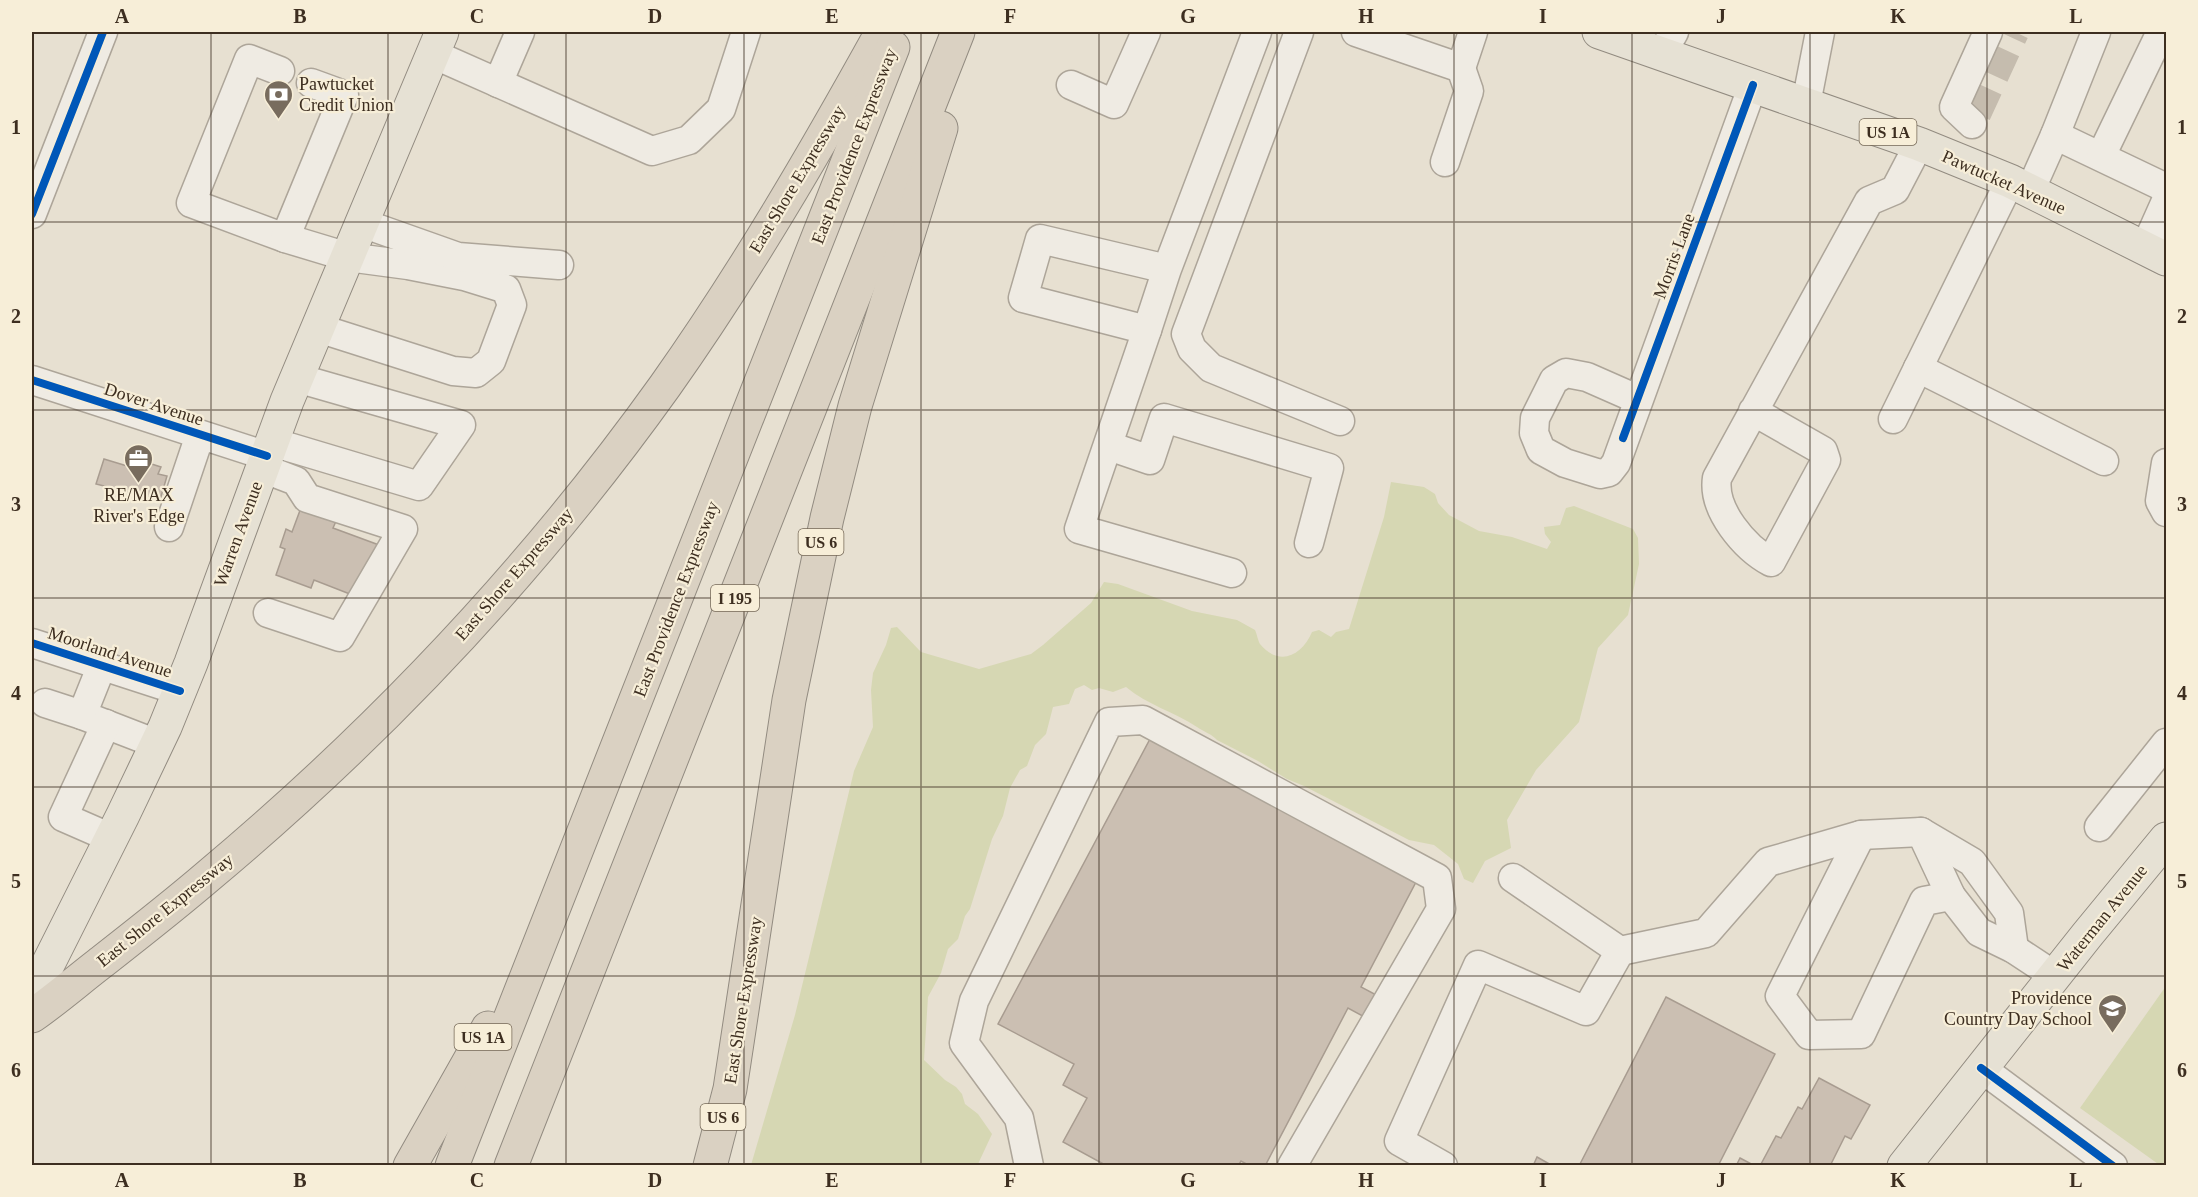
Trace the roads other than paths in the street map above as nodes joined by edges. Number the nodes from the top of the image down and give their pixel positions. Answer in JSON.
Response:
{"nodes":[{"id":1,"x":103,"y":32,"type":"edge"},
{"id":2,"x":520,"y":32,"type":"edge"},
{"id":3,"x":746,"y":32,"type":"edge"},
{"id":4,"x":882,"y":32,"type":"edge"},
{"id":5,"x":899,"y":32,"type":"edge"},
{"id":6,"x":958,"y":32,"type":"edge"},
{"id":7,"x":971,"y":32,"type":"edge"},
{"id":8,"x":1146,"y":32,"type":"edge"},
{"id":9,"x":1257,"y":32,"type":"edge"},
{"id":10,"x":1299,"y":32,"type":"edge"},
{"id":11,"x":1356,"y":32,"type":"edge"},
{"id":12,"x":1473,"y":32,"type":"edge"},
{"id":13,"x":1599,"y":32,"type":"edge"},
{"id":14,"x":1820,"y":32,"type":"edge"},
{"id":15,"x":1988,"y":32,"type":"edge"},
{"id":16,"x":2096,"y":32,"type":"edge"},
{"id":17,"x":2161,"y":32,"type":"edge"},
{"id":18,"x":437,"y":38,"type":"edge"},
{"id":19,"x":1668,"y":42,"type":"edge"},
{"id":20,"x":1461,"y":68,"type":"junction"},
{"id":21,"x":280,"y":70,"type":"dead end"},
{"id":22,"x":311,"y":83,"type":"dead end"},
{"id":23,"x":498,"y":83,"type":"junction"},
{"id":24,"x":1071,"y":85,"type":"dead end"},
{"id":25,"x":1753,"y":85,"type":"junction"},
{"id":26,"x":1806,"y":104,"type":"junction"},
{"id":27,"x":2055,"y":135,"type":"junction"},
{"id":28,"x":1919,"y":144,"type":"junction"},
{"id":29,"x":2101,"y":156,"type":"junction"},
{"id":30,"x":1956,"y":159,"type":"junction"},
{"id":31,"x":1444,"y":162,"type":"dead end"},
{"id":32,"x":2020,"y":186,"type":"junction"},
{"id":33,"x":2166,"y":188,"type":"edge"},
{"id":34,"x":2166,"y":201,"type":"edge"},
{"id":35,"x":32,"y":214,"type":"edge"},
{"id":36,"x":362,"y":223,"type":"junction"},
{"id":37,"x":285,"y":238,"type":"junction"},
{"id":38,"x":2156,"y":253,"type":"edge"},
{"id":39,"x":348,"y":257,"type":"junction"},
{"id":40,"x":559,"y":265,"type":"dead end"},
{"id":41,"x":1167,"y":269,"type":"junction"},
{"id":42,"x":318,"y":328,"type":"junction"},
{"id":43,"x":1147,"y":330,"type":"junction"},
{"id":44,"x":1918,"y":368,"type":"junction"},
{"id":45,"x":297,"y":378,"type":"junction"},
{"id":46,"x":32,"y":380,"type":"edge"},
{"id":47,"x":1637,"y":399,"type":"junction"},
{"id":48,"x":1753,"y":411,"type":"junction"},
{"id":49,"x":1893,"y":419,"type":"dead end"},
{"id":50,"x":1340,"y":421,"type":"dead end"},
{"id":51,"x":200,"y":435,"type":"junction"},
{"id":52,"x":1109,"y":446,"type":"junction"},
{"id":53,"x":267,"y":455,"type":"junction"},
{"id":54,"x":2104,"y":461,"type":"dead end"},
{"id":55,"x":2166,"y":463,"type":"edge"},
{"id":56,"x":2166,"y":512,"type":"edge"},
{"id":57,"x":169,"y":526,"type":"dead end"},
{"id":58,"x":1309,"y":543,"type":"dead end"},
{"id":59,"x":1232,"y":573,"type":"dead end"},
{"id":60,"x":268,"y":613,"type":"dead end"},
{"id":61,"x":34,"y":651,"type":"edge"},
{"id":62,"x":102,"y":665,"type":"junction"},
{"id":63,"x":180,"y":691,"type":"junction"},
{"id":64,"x":45,"y":703,"type":"dead end"},
{"id":65,"x":94,"y":720,"type":"junction"},
{"id":66,"x":2166,"y":743,"type":"edge"},
{"id":67,"x":157,"y":744,"type":"junction"},
{"id":68,"x":2099,"y":827,"type":"dead end"},
{"id":69,"x":1921,"y":832,"type":"junction"},
{"id":70,"x":1861,"y":835,"type":"junction"},
{"id":71,"x":111,"y":838,"type":"junction"},
{"id":72,"x":2166,"y":839,"type":"edge"},
{"id":73,"x":1513,"y":878,"type":"dead end"},
{"id":74,"x":1952,"y":896,"type":"junction"},
{"id":75,"x":554,"y":908,"type":"junction"},
{"id":76,"x":2014,"y":949,"type":"junction"},
{"id":77,"x":1620,"y":951,"type":"junction"},
{"id":78,"x":2055,"y":976,"type":"junction"},
{"id":79,"x":32,"y":996,"type":"edge"},
{"id":80,"x":32,"y":1016,"type":"edge"},
{"id":81,"x":1981,"y":1068,"type":"junction"},
{"id":82,"x":2107,"y":1164,"type":"edge"},
{"id":83,"x":410,"y":1166,"type":"edge"},
{"id":84,"x":452,"y":1166,"type":"edge"},
{"id":85,"x":511,"y":1166,"type":"edge"},
{"id":86,"x":710,"y":1166,"type":"edge"},
{"id":87,"x":1029,"y":1166,"type":"edge"},
{"id":88,"x":1292,"y":1166,"type":"edge"},
{"id":89,"x":1443,"y":1166,"type":"edge"},
{"id":90,"x":1904,"y":1166,"type":"edge"}],
"edges":[{"from":1,"to":35,"type":"street"},
{"from":2,"to":23,"type":"street"},
{"from":3,"to":23,"type":"street"},
{"from":4,"to":80,"type":"highway","name":"East Shore Expressway"},
{"from":5,"to":75,"type":"highway","name":"East Providence Expressway"},
{"from":6,"to":85,"type":"highway","number":"I 195"},
{"from":7,"to":86,"type":"highway","name":"East Shore Expressway","number":"US 6"},
{"from":8,"to":24,"type":"street"},
{"from":9,"to":41,"type":"street"},
{"from":10,"to":50,"type":"street"},
{"from":11,"to":20,"type":"street"},
{"from":12,"to":20,"type":"street"},
{"from":13,"to":19,"type":"main road","name":"Pawtucket Avenue","number":"US 1A"},
{"from":14,"to":26,"type":"street"},
{"from":15,"to":30,"type":"street"},
{"from":16,"to":27,"type":"street"},
{"from":17,"to":29,"type":"street"},
{"from":18,"to":23,"type":"street"},
{"from":18,"to":36,"type":"main road","name":"Warren Avenue"},
{"from":19,"to":25,"type":"main road","name":"Pawtucket Avenue","number":"US 1A"},
{"from":20,"to":31,"type":"street"},
{"from":21,"to":37,"type":"street"},
{"from":22,"to":37,"type":"street"},
{"from":25,"to":26,"type":"main road","name":"Pawtucket Avenue","number":"US 1A"},
{"from":25,"to":47,"type":"street","name":"Morris Lane"},
{"from":26,"to":28,"type":"main road","name":"Pawtucket Avenue","number":"US 1A"},
{"from":27,"to":29,"type":"street"},
{"from":27,"to":32,"type":"street"},
{"from":28,"to":30,"type":"main road","name":"Pawtucket Avenue","number":"US 1A"},
{"from":28,"to":48,"type":"street"},
{"from":29,"to":33,"type":"street"},
{"from":30,"to":32,"type":"main road","name":"Pawtucket Avenue","number":"US 1A"},
{"from":32,"to":38,"type":"main road","name":"Pawtucket Avenue","number":"US 1A"},
{"from":32,"to":44,"type":"street"},
{"from":34,"to":38,"type":"street"},
{"from":36,"to":39,"type":"main road","name":"Warren Avenue"},
{"from":36,"to":40,"type":"street"},
{"from":37,"to":39,"type":"street"},
{"from":39,"to":42,"type":"main road","name":"Warren Avenue"},
{"from":39,"to":42,"type":"street"},
{"from":41,"to":43,"type":"street"},
{"from":41,"to":43,"type":"street"},
{"from":42,"to":45,"type":"main road","name":"Warren Avenue"},
{"from":43,"to":52,"type":"street"},
{"from":44,"to":49,"type":"street"},
{"from":44,"to":54,"type":"street"},
{"from":45,"to":53,"type":"main road","name":"Warren Avenue"},
{"from":45,"to":53,"type":"street"},
{"from":46,"to":51,"type":"street","name":"Dover Avenue"},
{"from":47,"to":47,"type":"street","name":"Morris Lane"},
{"from":48,"to":48,"type":"street"},
{"from":51,"to":53,"type":"street","name":"Dover Avenue"},
{"from":51,"to":57,"type":"street"},
{"from":52,"to":58,"type":"street"},
{"from":52,"to":59,"type":"street"},
{"from":53,"to":60,"type":"street"},
{"from":53,"to":63,"type":"main road","name":"Warren Avenue"},
{"from":55,"to":56,"type":"street"},
{"from":61,"to":62,"type":"street","name":"Moorland Avenue"},
{"from":62,"to":63,"type":"street","name":"Moorland Avenue"},
{"from":62,"to":65,"type":"street"},
{"from":63,"to":67,"type":"main road","name":"Warren Avenue"},
{"from":64,"to":65,"type":"street"},
{"from":65,"to":67,"type":"street"},
{"from":65,"to":71,"type":"street"},
{"from":66,"to":68,"type":"street"},
{"from":67,"to":71,"type":"main road","name":"Warren Avenue"},
{"from":69,"to":70,"type":"street"},
{"from":69,"to":74,"type":"street"},
{"from":69,"to":76,"type":"street"},
{"from":70,"to":74,"type":"street"},
{"from":70,"to":77,"type":"street"},
{"from":71,"to":79,"type":"main road","name":"Warren Avenue"},
{"from":72,"to":78,"type":"main road","name":"Waterman Avenue"},
{"from":73,"to":77,"type":"street"},
{"from":74,"to":76,"type":"street"},
{"from":75,"to":83,"type":"highway","number":"US 1A"},
{"from":75,"to":84,"type":"highway","name":"East Providence Expressway"},
{"from":76,"to":78,"type":"street"},
{"from":77,"to":89,"type":"street"},
{"from":78,"to":81,"type":"main road","name":"Waterman Avenue"},
{"from":81,"to":82,"type":"street"},
{"from":81,"to":90,"type":"main road","name":"Waterman Avenue"},
{"from":87,"to":88,"type":"street"}]}
